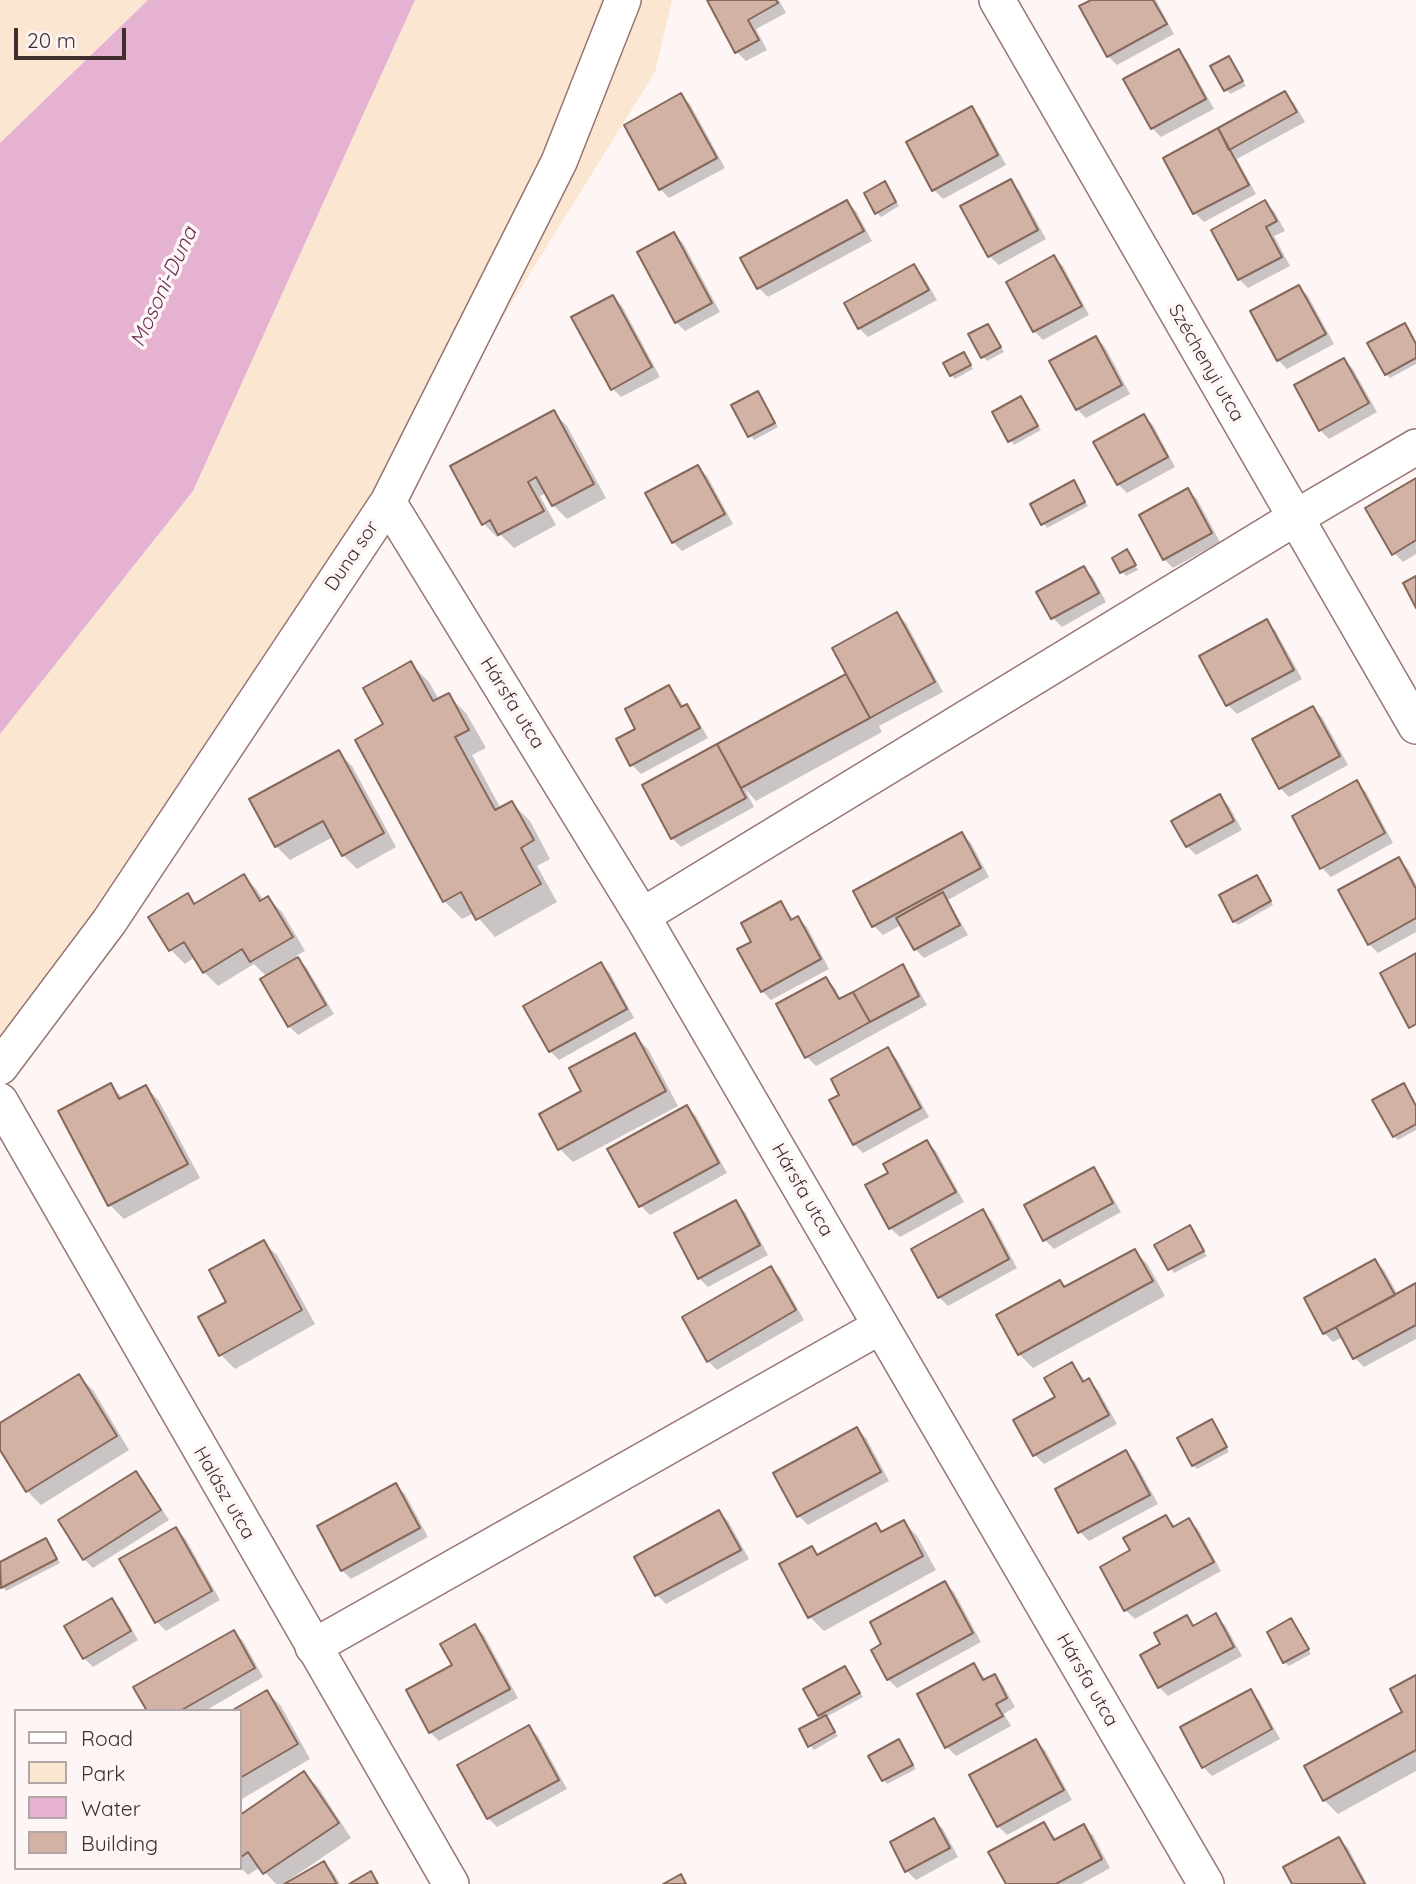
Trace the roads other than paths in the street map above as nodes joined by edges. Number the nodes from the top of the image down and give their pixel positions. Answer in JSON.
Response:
{"nodes":[{"id":1,"x":623,"y":0,"type":"edge"},
{"id":2,"x":998,"y":0,"type":"edge"},
{"id":3,"x":1416,"y":447,"type":"edge"},
{"id":4,"x":388,"y":502,"type":"junction"},
{"id":5,"x":1295,"y":518,"type":"junction"},
{"id":6,"x":1416,"y":726,"type":"edge"},
{"id":7,"x":642,"y":916,"type":"junction"},
{"id":8,"x":0,"y":1067,"type":"edge"},
{"id":9,"x":0,"y":1101,"type":"edge"},
{"id":10,"x":881,"y":1326,"type":"junction"},
{"id":11,"x":313,"y":1647,"type":"junction"},
{"id":12,"x":451,"y":1884,"type":"edge"},
{"id":13,"x":1206,"y":1884,"type":"edge"}],
"edges":[{"from":1,"to":4,"type":"street","name":"Duna sor"},
{"from":2,"to":5,"type":"street","name":"Széchenyi utca"},
{"from":3,"to":5,"type":"street"},
{"from":4,"to":7,"type":"street","name":"Hársfa utca"},
{"from":4,"to":8,"type":"street","name":"Duna sor"},
{"from":5,"to":6,"type":"street","name":"Széchenyi utca"},
{"from":5,"to":7,"type":"street"},
{"from":7,"to":10,"type":"street","name":"Hársfa utca"},
{"from":9,"to":11,"type":"street","name":"Halász utca"},
{"from":10,"to":11,"type":"street"},
{"from":10,"to":13,"type":"street","name":"Hársfa utca"},
{"from":11,"to":12,"type":"street","name":"Halász utca"}]}
